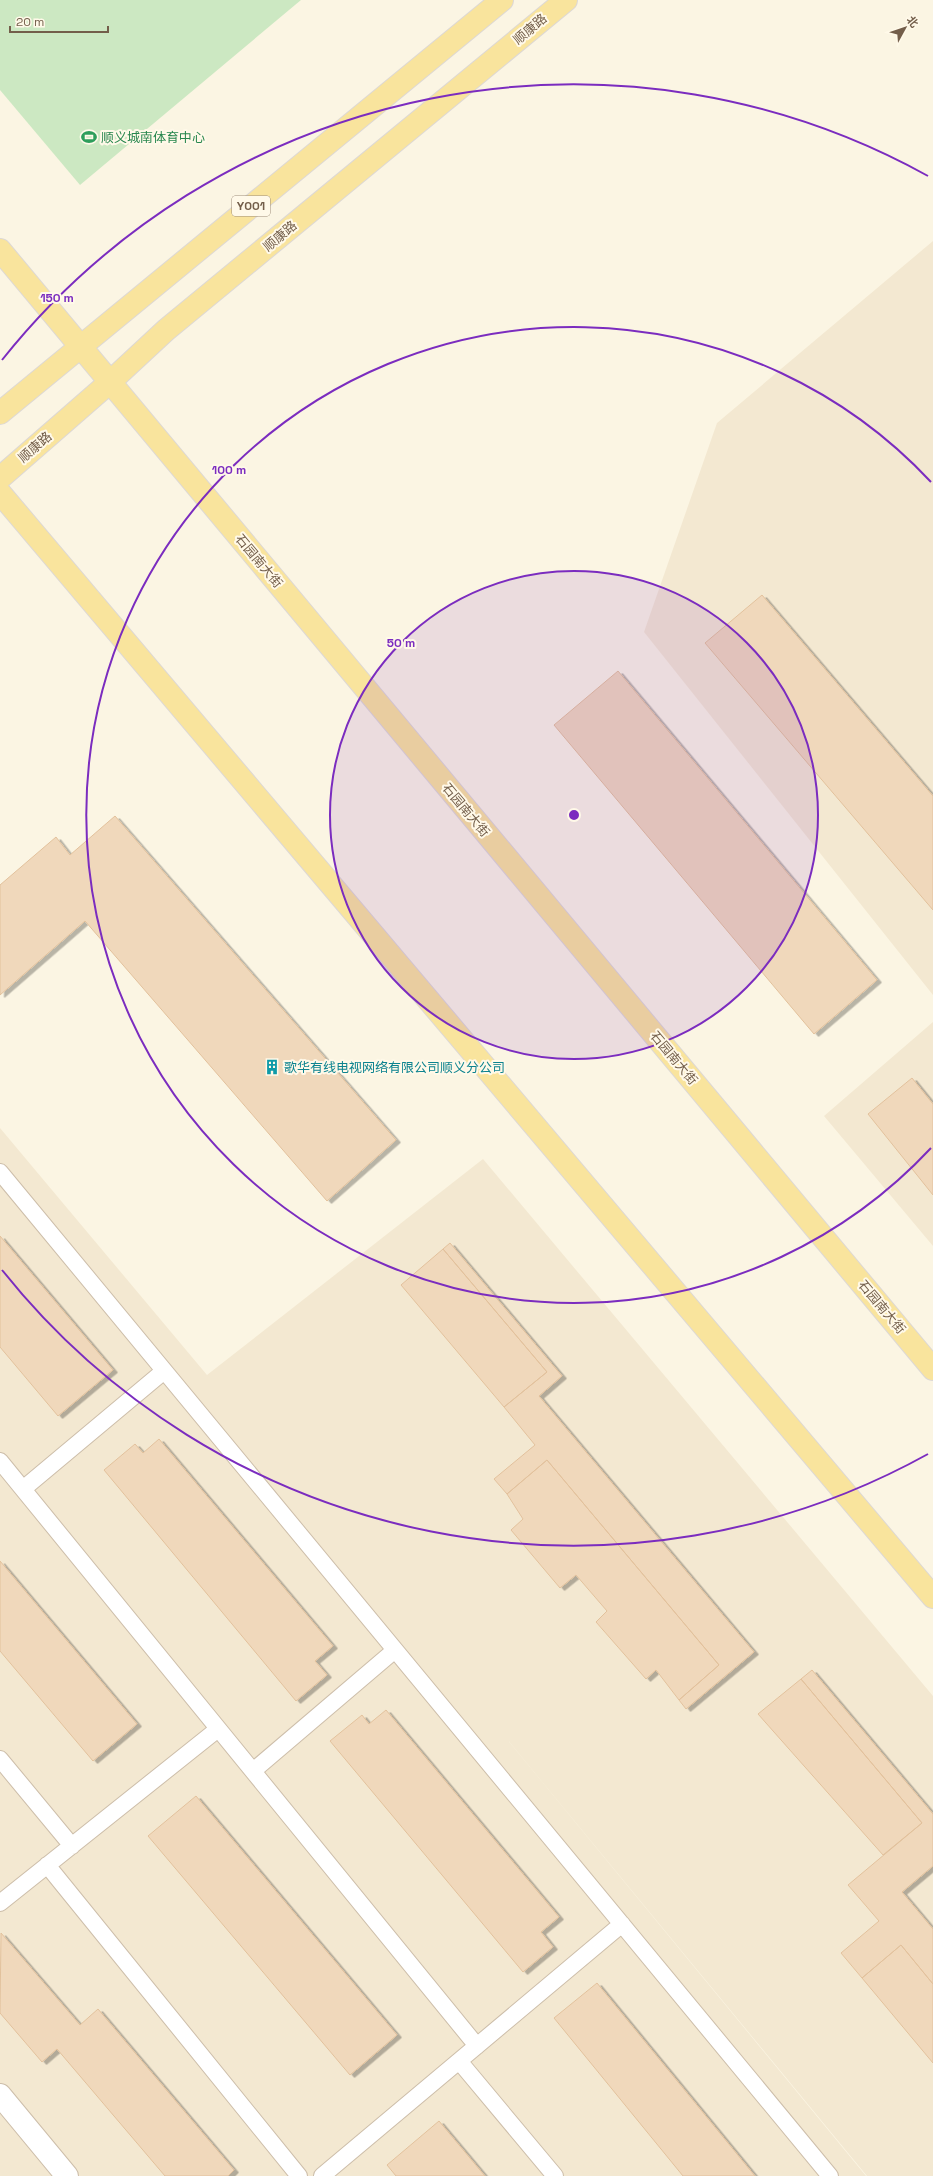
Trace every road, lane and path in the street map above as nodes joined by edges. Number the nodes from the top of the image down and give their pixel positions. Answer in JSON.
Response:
{"nodes":[{"id":1,"x":502,"y":0,"type":"edge"},
{"id":2,"x":566,"y":0,"type":"edge"},
{"id":3,"x":0,"y":250,"type":"edge"},
{"id":4,"x":81,"y":346,"type":"junction"},
{"id":5,"x":110,"y":382,"type":"junction"},
{"id":6,"x":0,"y":412,"type":"edge"},
{"id":7,"x":0,"y":478,"type":"edge"},
{"id":8,"x":0,"y":494,"type":"edge"},
{"id":9,"x":0,"y":1172,"type":"edge"},
{"id":10,"x":933,"y":1369,"type":"edge"},
{"id":11,"x":164,"y":1371,"type":"junction"},
{"id":12,"x":0,"y":1461,"type":"edge"},
{"id":13,"x":23,"y":1489,"type":"junction"},
{"id":14,"x":933,"y":1597,"type":"edge"},
{"id":15,"x":395,"y":1650,"type":"junction"},
{"id":16,"x":218,"y":1729,"type":"junction"},
{"id":17,"x":0,"y":1759,"type":"edge"},
{"id":18,"x":253,"y":1771,"type":"junction"},
{"id":19,"x":72,"y":1846,"type":"junction"},
{"id":20,"x":47,"y":1865,"type":"junction"},
{"id":21,"x":0,"y":1902,"type":"edge"},
{"id":22,"x":622,"y":1924,"type":"junction"},
{"id":23,"x":477,"y":2046,"type":"junction"},
{"id":24,"x":459,"y":2061,"type":"junction"},
{"id":25,"x":0,"y":2095,"type":"edge"},
{"id":26,"x":67,"y":2176,"type":"edge"},
{"id":27,"x":299,"y":2176,"type":"edge"},
{"id":28,"x":322,"y":2176,"type":"edge"},
{"id":29,"x":555,"y":2176,"type":"edge"},
{"id":30,"x":830,"y":2176,"type":"edge"}],
"edges":[{"from":1,"to":4,"type":"main road","number":"Y001"},
{"from":2,"to":5,"type":"main road","name":"顺康路"},
{"from":3,"to":4,"type":"main road","name":"石园南大街"},
{"from":4,"to":5,"type":"main road","name":"石园南大街"},
{"from":4,"to":6,"type":"main road","number":"Y001"},
{"from":5,"to":7,"type":"main road","name":"顺康路"},
{"from":5,"to":10,"type":"main road","name":"石园南大街"},
{"from":8,"to":14,"type":"main road"},
{"from":9,"to":11,"type":"lane"},
{"from":11,"to":13,"type":"lane"},
{"from":11,"to":15,"type":"lane"},
{"from":12,"to":13,"type":"lane"},
{"from":13,"to":16,"type":"lane"},
{"from":15,"to":18,"type":"lane"},
{"from":15,"to":22,"type":"lane"},
{"from":16,"to":18,"type":"lane"},
{"from":16,"to":19,"type":"lane"},
{"from":17,"to":19,"type":"lane"},
{"from":18,"to":23,"type":"lane"},
{"from":19,"to":20,"type":"lane"},
{"from":20,"to":21,"type":"lane"},
{"from":20,"to":27,"type":"lane"},
{"from":22,"to":23,"type":"lane"},
{"from":22,"to":30,"type":"lane"},
{"from":23,"to":24,"type":"lane"},
{"from":24,"to":28,"type":"lane"},
{"from":24,"to":29,"type":"lane"},
{"from":25,"to":26,"type":"street"}]}
